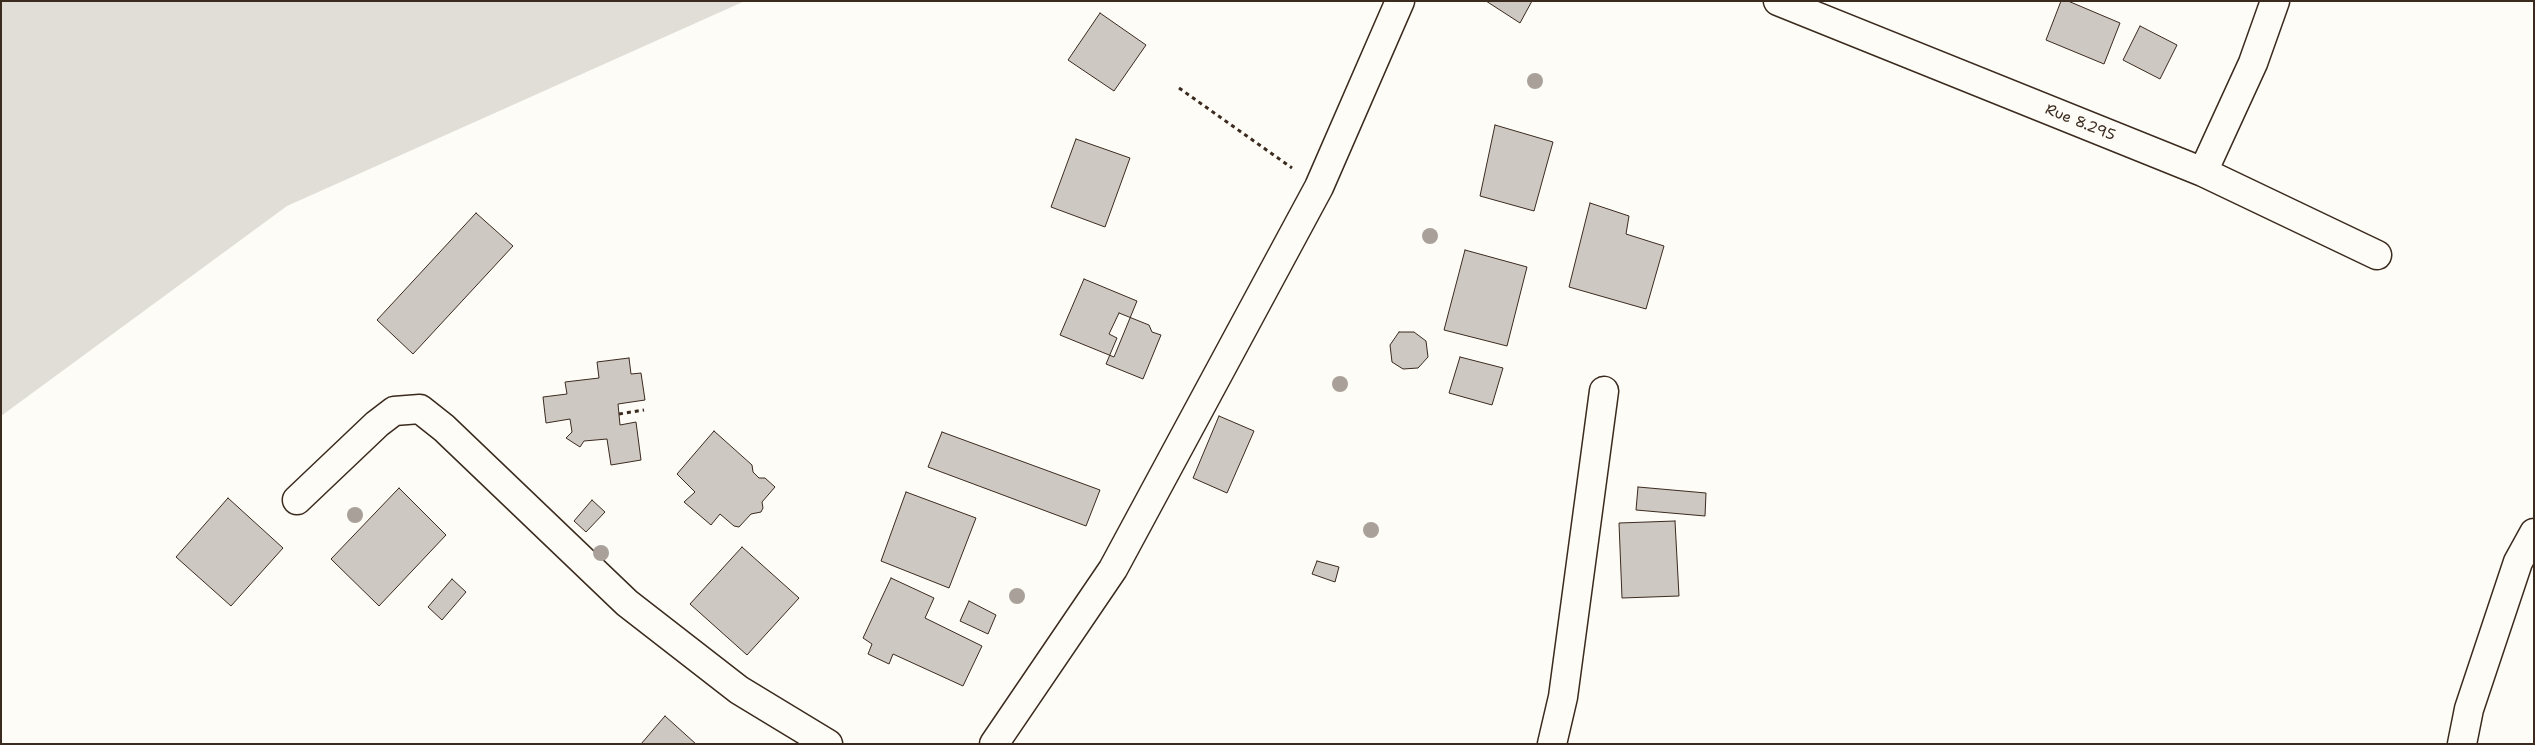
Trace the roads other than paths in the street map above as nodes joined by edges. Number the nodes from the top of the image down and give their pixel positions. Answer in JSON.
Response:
{"nodes":[{"id":1,"x":1400,"y":1,"type":"edge"},
{"id":2,"x":1778,"y":1,"type":"edge"},
{"id":3,"x":2275,"y":1,"type":"edge"},
{"id":4,"x":2203,"y":172,"type":"junction"},
{"id":5,"x":2377,"y":255,"type":"dead end"},
{"id":6,"x":1604,"y":391,"type":"dead end"},
{"id":7,"x":297,"y":500,"type":"dead end"},
{"id":8,"x":2534,"y":532,"type":"edge"},
{"id":9,"x":828,"y":744,"type":"edge"},
{"id":10,"x":995,"y":744,"type":"edge"},
{"id":11,"x":1552,"y":744,"type":"edge"},
{"id":12,"x":2462,"y":744,"type":"edge"}],
"edges":[{"from":1,"to":10,"type":"main road"},
{"from":2,"to":4,"type":"main road","name":"Rue 8.295"},
{"from":3,"to":4,"type":"main road"},
{"from":4,"to":5,"type":"main road","name":"Rue 8.295"},
{"from":6,"to":11,"type":"main road"},
{"from":7,"to":9,"type":"main road"},
{"from":8,"to":12,"type":"main road"}]}
